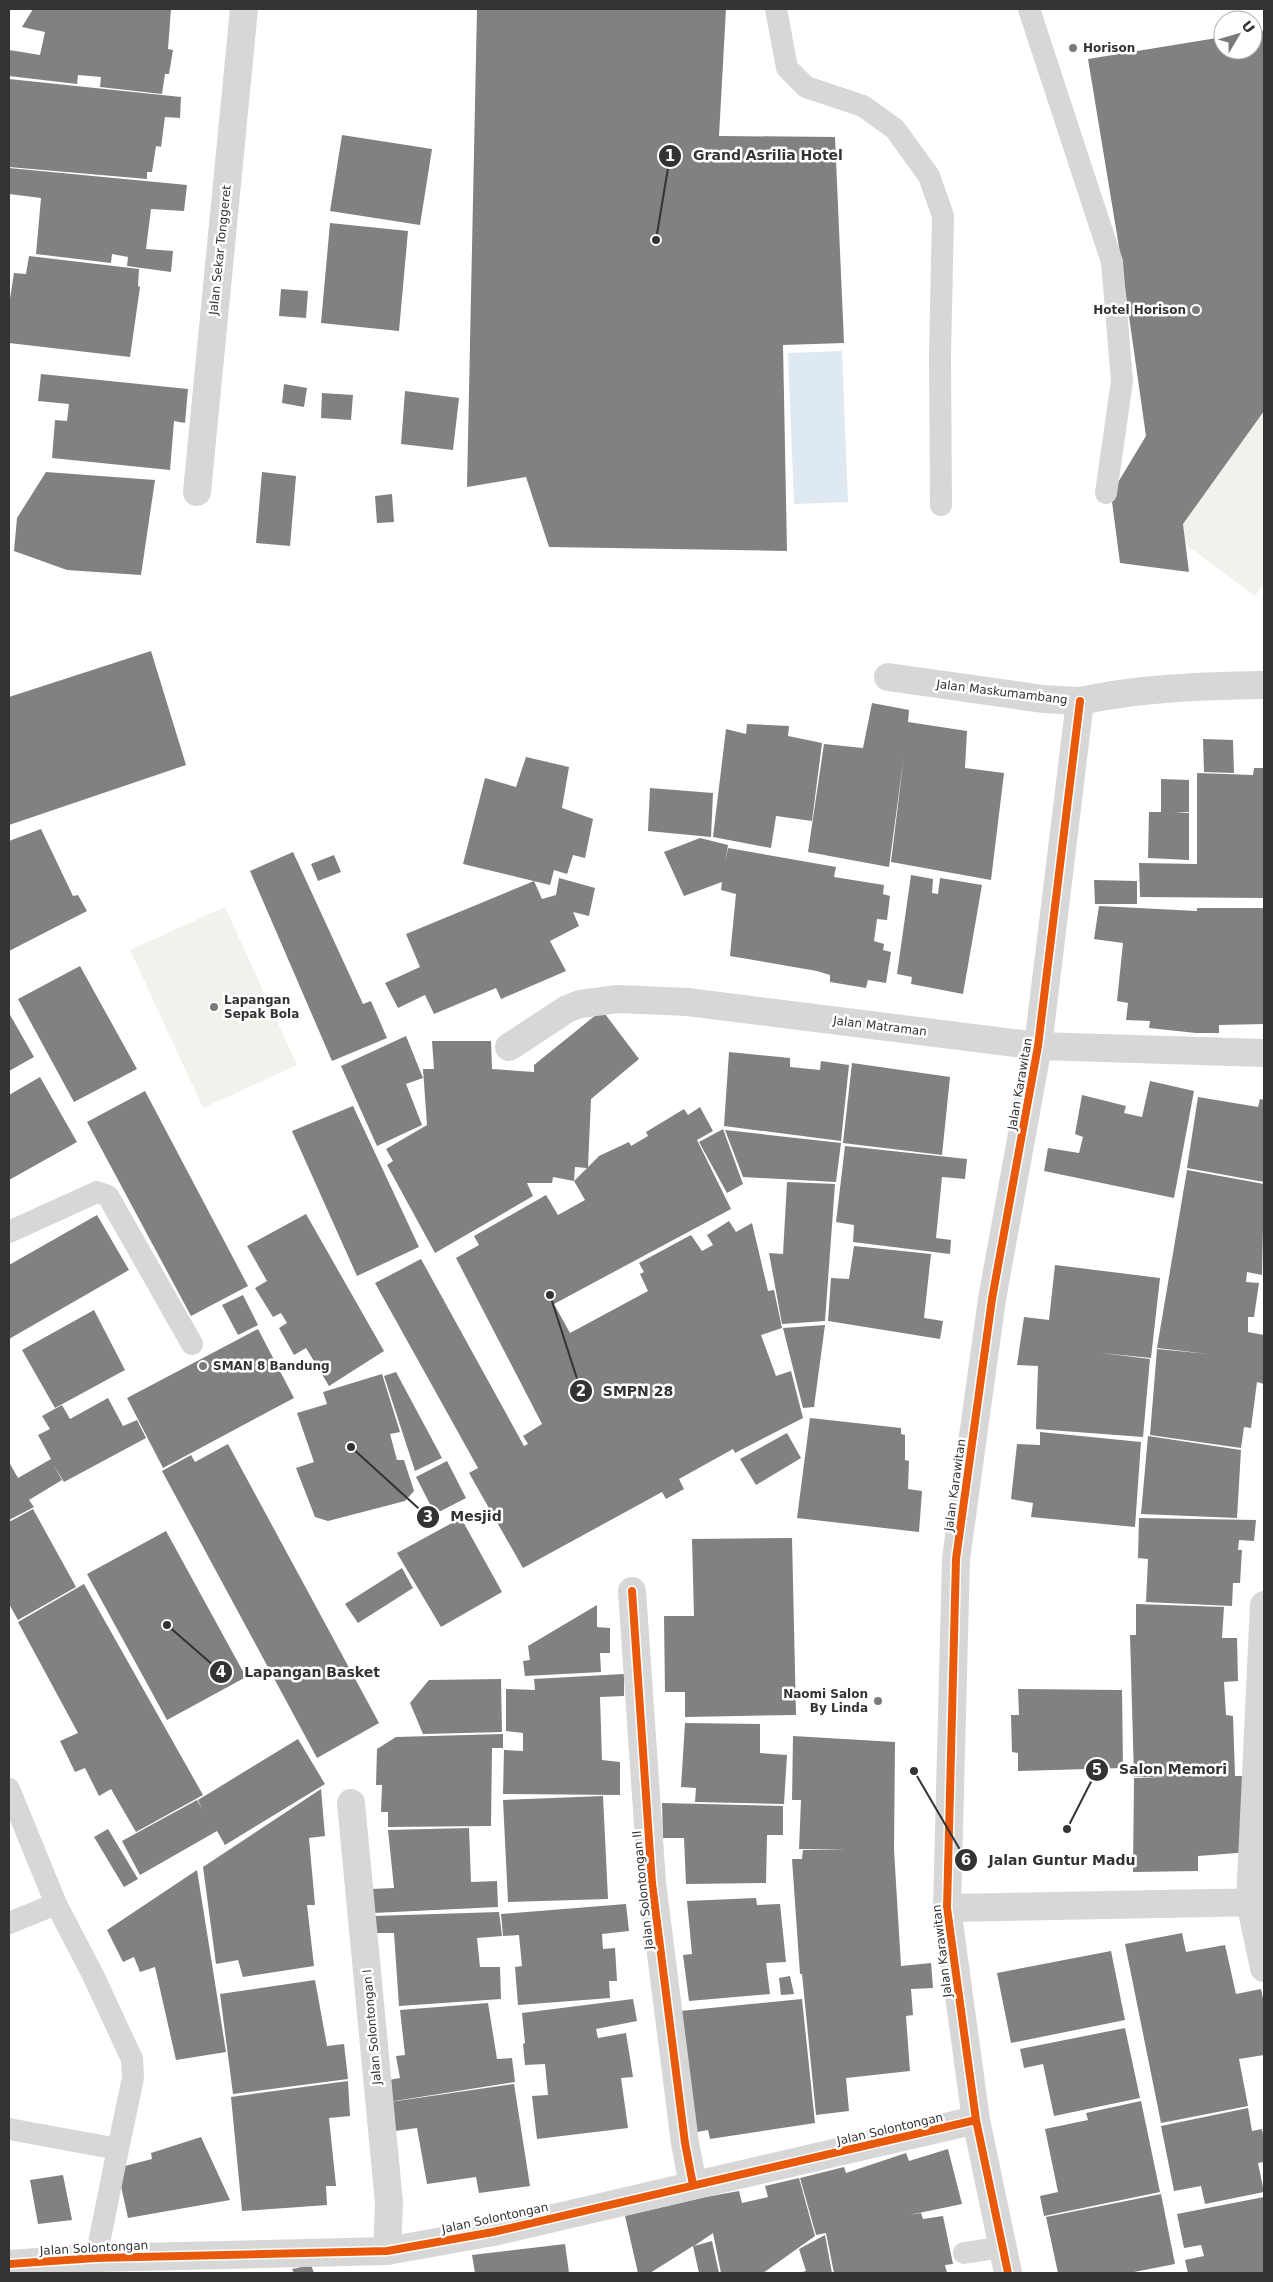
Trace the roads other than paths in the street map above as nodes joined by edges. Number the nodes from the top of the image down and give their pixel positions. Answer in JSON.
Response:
{"nodes":[{"id":1,"x":244,"y":9,"type":"edge"},
{"id":2,"x":776,"y":9,"type":"edge"},
{"id":3,"x":1029,"y":9,"type":"edge"},
{"id":4,"x":197,"y":492,"type":"dead end"},
{"id":5,"x":1106,"y":493,"type":"dead end"},
{"id":6,"x":941,"y":506,"type":"dead end"},
{"id":7,"x":888,"y":677,"type":"dead end"},
{"id":8,"x":1264,"y":685,"type":"edge"},
{"id":9,"x":1080,"y":701,"type":"junction"},
{"id":10,"x":1038,"y":1046,"type":"junction"},
{"id":11,"x":509,"y":1047,"type":"dead end"},
{"id":12,"x":1264,"y":1053,"type":"edge"},
{"id":13,"x":9,"y":1232,"type":"edge"},
{"id":14,"x":192,"y":1344,"type":"dead end"},
{"id":15,"x":632,"y":1591,"type":"dead end"},
{"id":16,"x":1264,"y":1611,"type":"edge"},
{"id":17,"x":9,"y":1789,"type":"edge"},
{"id":18,"x":351,"y":1803,"type":"dead end"},
{"id":19,"x":1257,"y":1902,"type":"edge"},
{"id":20,"x":56,"y":1904,"type":"junction"},
{"id":21,"x":947,"y":1908,"type":"junction"},
{"id":22,"x":9,"y":1923,"type":"edge"},
{"id":23,"x":1264,"y":1968,"type":"edge"},
{"id":24,"x":976,"y":2120,"type":"junction"},
{"id":25,"x":9,"y":2129,"type":"edge"},
{"id":26,"x":118,"y":2149,"type":"junction"},
{"id":27,"x":694,"y":2185,"type":"junction"},
{"id":28,"x":1003,"y":2247,"type":"junction"},
{"id":29,"x":387,"y":2251,"type":"junction"},
{"id":30,"x":964,"y":2253,"type":"dead end"},
{"id":31,"x":96,"y":2258,"type":"junction"},
{"id":32,"x":9,"y":2264,"type":"edge"},
{"id":33,"x":1008,"y":2273,"type":"edge"}],
"edges":[{"from":1,"to":4,"type":"street","name":"Jalan Sekar Tonggeret"},
{"from":2,"to":6,"type":"lane"},
{"from":3,"to":5,"type":"lane"},
{"from":7,"to":9,"type":"street","name":"Jalan Maskumambang"},
{"from":8,"to":9,"type":"street","name":"Jalan Maskumambang"},
{"from":9,"to":10,"type":"street","name":"Jalan Karawitan"},
{"from":10,"to":11,"type":"street","name":"Jalan Matraman"},
{"from":10,"to":12,"type":"street","name":"Jalan Matraman"},
{"from":10,"to":21,"type":"street","name":"Jalan Karawitan"},
{"from":13,"to":14,"type":"lane"},
{"from":15,"to":27,"type":"street","name":"Jalan Solontongan II"},
{"from":16,"to":19,"type":"street"},
{"from":17,"to":20,"type":"lane"},
{"from":18,"to":29,"type":"street","name":"Jalan Solontongan I"},
{"from":19,"to":21,"type":"street"},
{"from":19,"to":23,"type":"street"},
{"from":20,"to":22,"type":"lane"},
{"from":20,"to":26,"type":"lane"},
{"from":21,"to":24,"type":"street","name":"Jalan Karawitan"},
{"from":24,"to":27,"type":"street","name":"Jalan Solontongan"},
{"from":24,"to":28,"type":"street","name":"Jalan Karawitan"},
{"from":25,"to":26,"type":"lane"},
{"from":26,"to":31,"type":"lane"},
{"from":27,"to":29,"type":"street","name":"Jalan Solontongan"},
{"from":28,"to":30,"type":"lane"},
{"from":28,"to":33,"type":"street","name":"Jalan Karawitan"},
{"from":29,"to":31,"type":"street","name":"Jalan Solontongan"},
{"from":31,"to":32,"type":"street","name":"Jalan Solontongan"}]}
